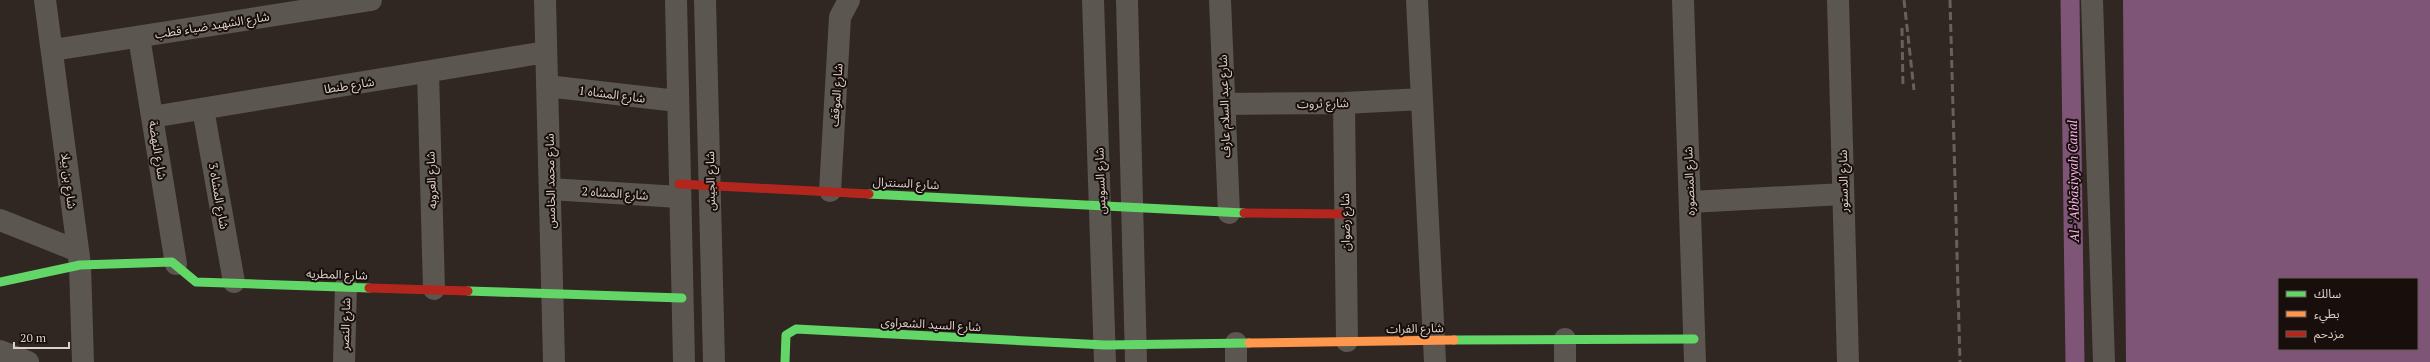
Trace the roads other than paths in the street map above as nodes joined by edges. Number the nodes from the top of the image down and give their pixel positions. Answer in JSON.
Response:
{"nodes":[{"id":1,"x":45,"y":0,"type":"edge"},
{"id":2,"x":370,"y":0,"type":"edge"},
{"id":3,"x":545,"y":0,"type":"edge"},
{"id":4,"x":676,"y":0,"type":"edge"},
{"id":5,"x":706,"y":0,"type":"edge"},
{"id":6,"x":849,"y":0,"type":"edge"},
{"id":7,"x":1093,"y":0,"type":"edge"},
{"id":8,"x":1127,"y":0,"type":"edge"},
{"id":9,"x":1220,"y":0,"type":"edge"},
{"id":10,"x":1417,"y":0,"type":"edge"},
{"id":11,"x":1684,"y":0,"type":"edge"},
{"id":12,"x":1838,"y":0,"type":"edge"},
{"id":13,"x":2092,"y":0,"type":"edge"},
{"id":14,"x":139,"y":37,"type":"junction"},
{"id":15,"x":53,"y":50,"type":"junction"},
{"id":16,"x":546,"y":52,"type":"junction"},
{"id":17,"x":428,"y":72,"type":"junction"},
{"id":18,"x":547,"y":86,"type":"junction"},
{"id":19,"x":1422,"y":99,"type":"junction"},
{"id":20,"x":678,"y":101,"type":"junction"},
{"id":21,"x":1344,"y":103,"type":"junction"},
{"id":22,"x":1224,"y":104,"type":"junction"},
{"id":23,"x":203,"y":109,"type":"junction"},
{"id":24,"x":152,"y":117,"type":"junction"},
{"id":25,"x":710,"y":185,"type":"junction"},
{"id":26,"x":550,"y":189,"type":"junction"},
{"id":27,"x":679,"y":191,"type":"junction"},
{"id":28,"x":830,"y":191,"type":"junction"},
{"id":29,"x":1843,"y":194,"type":"junction"},
{"id":30,"x":1690,"y":202,"type":"junction"},
{"id":31,"x":1100,"y":205,"type":"junction"},
{"id":32,"x":1131,"y":207,"type":"junction"},
{"id":33,"x":1229,"y":213,"type":"junction"},
{"id":34,"x":1345,"y":214,"type":"junction"},
{"id":35,"x":0,"y":220,"type":"edge"},
{"id":36,"x":79,"y":258,"type":"junction"},
{"id":37,"x":176,"y":264,"type":"junction"},
{"id":38,"x":0,"y":282,"type":"edge"},
{"id":39,"x":234,"y":282,"type":"junction"},
{"id":40,"x":346,"y":286,"type":"junction"},
{"id":41,"x":434,"y":289,"type":"junction"},
{"id":42,"x":552,"y":294,"type":"junction"},
{"id":43,"x":682,"y":298,"type":"junction"},
{"id":44,"x":1694,"y":339,"type":"junction"},
{"id":45,"x":1434,"y":340,"type":"junction"},
{"id":46,"x":1565,"y":340,"type":"junction"},
{"id":47,"x":1347,"y":341,"type":"junction"},
{"id":48,"x":0,"y":351,"type":"edge"},
{"id":49,"x":1136,"y":353,"type":"edge"},
{"id":50,"x":1236,"y":353,"type":"edge"},
{"id":51,"x":1105,"y":354,"type":"edge"},
{"id":52,"x":28,"y":362,"type":"edge"},
{"id":53,"x":84,"y":362,"type":"edge"},
{"id":54,"x":344,"y":362,"type":"edge"},
{"id":55,"x":554,"y":362,"type":"edge"},
{"id":56,"x":684,"y":362,"type":"edge"},
{"id":57,"x":714,"y":362,"type":"edge"},
{"id":58,"x":785,"y":362,"type":"edge"},
{"id":59,"x":1435,"y":362,"type":"edge"},
{"id":60,"x":1565,"y":362,"type":"edge"},
{"id":61,"x":1695,"y":362,"type":"edge"},
{"id":62,"x":1848,"y":362,"type":"edge"},
{"id":63,"x":2104,"y":362,"type":"edge"}],
"edges":[{"from":1,"to":15,"type":"street","name":"شارع بن بيلا"},
{"from":2,"to":14,"type":"street","name":"شارع الشهيد ضياء قطب"},
{"from":3,"to":16,"type":"street","name":"شارع محمد الخامس"},
{"from":4,"to":20,"type":"street"},
{"from":5,"to":25,"type":"street","name":"شارع الجيش"},
{"from":6,"to":28,"type":"street","name":"شارع الموقف"},
{"from":7,"to":31,"type":"street","name":"شارع السويس"},
{"from":8,"to":32,"type":"street"},
{"from":9,"to":22,"type":"street","name":"شارع عبد السلام عارف"},
{"from":10,"to":19,"type":"street"},
{"from":11,"to":30,"type":"street","name":"شارع المنصوره"},
{"from":12,"to":29,"type":"street","name":"شارع الدستور"},
{"from":13,"to":63,"type":"street"},
{"from":14,"to":15,"type":"street","name":"شارع الشهيد ضياء قطب"},
{"from":14,"to":24,"type":"street","name":"شارع النهضة"},
{"from":15,"to":36,"type":"street","name":"شارع بن بيلا"},
{"from":16,"to":17,"type":"street","name":"شارع طنطا"},
{"from":16,"to":18,"type":"street","name":"شارع محمد الخامس"},
{"from":17,"to":23,"type":"street","name":"شارع طنطا"},
{"from":17,"to":41,"type":"street","name":"شارع العروبه"},
{"from":18,"to":20,"type":"street","name":"شارع المشاه 1"},
{"from":18,"to":26,"type":"street","name":"شارع محمد الخامس"},
{"from":19,"to":21,"type":"street","name":"شارع ثروت"},
{"from":19,"to":45,"type":"street"},
{"from":20,"to":27,"type":"street"},
{"from":21,"to":22,"type":"street","name":"شارع ثروت"},
{"from":21,"to":34,"type":"street","name":"شارع رضوان"},
{"from":22,"to":33,"type":"street","name":"شارع عبد السلام عارف"},
{"from":23,"to":24,"type":"street","name":"شارع طنطا"},
{"from":23,"to":39,"type":"street","name":"شارع المشاه 3"},
{"from":24,"to":37,"type":"street","name":"شارع النهضة"},
{"from":25,"to":27,"type":"street","name":"شارع السنترال"},
{"from":25,"to":28,"type":"street","name":"شارع السنترال"},
{"from":25,"to":57,"type":"street","name":"شارع الجيش"},
{"from":26,"to":27,"type":"street","name":"شارع المشاه 2"},
{"from":26,"to":42,"type":"street","name":"شارع محمد الخامس"},
{"from":27,"to":43,"type":"street"},
{"from":28,"to":31,"type":"street","name":"شارع السنترال"},
{"from":29,"to":30,"type":"street"},
{"from":29,"to":62,"type":"street","name":"شارع الدستور"},
{"from":30,"to":44,"type":"street","name":"شارع المنصوره"},
{"from":31,"to":32,"type":"street","name":"شارع السنترال"},
{"from":31,"to":51,"type":"street","name":"شارع السويس"},
{"from":32,"to":33,"type":"street","name":"شارع السنترال"},
{"from":32,"to":49,"type":"street"},
{"from":33,"to":34,"type":"street","name":"شارع السنترال"},
{"from":34,"to":47,"type":"street","name":"شارع رضوان"},
{"from":35,"to":36,"type":"street"},
{"from":36,"to":37,"type":"street"},
{"from":36,"to":38,"type":"street"},
{"from":36,"to":53,"type":"street","name":"شارع بن بيلا"},
{"from":37,"to":39,"type":"street","name":"شارع المطريه"},
{"from":39,"to":40,"type":"street","name":"شارع المطريه"},
{"from":40,"to":41,"type":"street","name":"شارع المطريه"},
{"from":40,"to":54,"type":"street","name":"شارع النصر"},
{"from":41,"to":42,"type":"street","name":"شارع المطريه"},
{"from":42,"to":43,"type":"street","name":"شارع المطريه"},
{"from":42,"to":55,"type":"street","name":"شارع محمد الخامس"},
{"from":43,"to":56,"type":"street"},
{"from":44,"to":46,"type":"street","name":"شارع الفرات"},
{"from":44,"to":61,"type":"street","name":"شارع المنصوره"},
{"from":45,"to":46,"type":"street","name":"شارع الفرات"},
{"from":45,"to":47,"type":"street","name":"شارع الفرات"},
{"from":45,"to":59,"type":"street"},
{"from":46,"to":60,"type":"street"},
{"from":47,"to":50,"type":"street","name":"شارع الفرات"},
{"from":48,"to":52,"type":"street"},
{"from":49,"to":50,"type":"street","name":"شارع الفرات"},
{"from":49,"to":51,"type":"street","name":"شارع الفرات"},
{"from":51,"to":58,"type":"street","name":"شارع السيد الشعراوى"}]}
